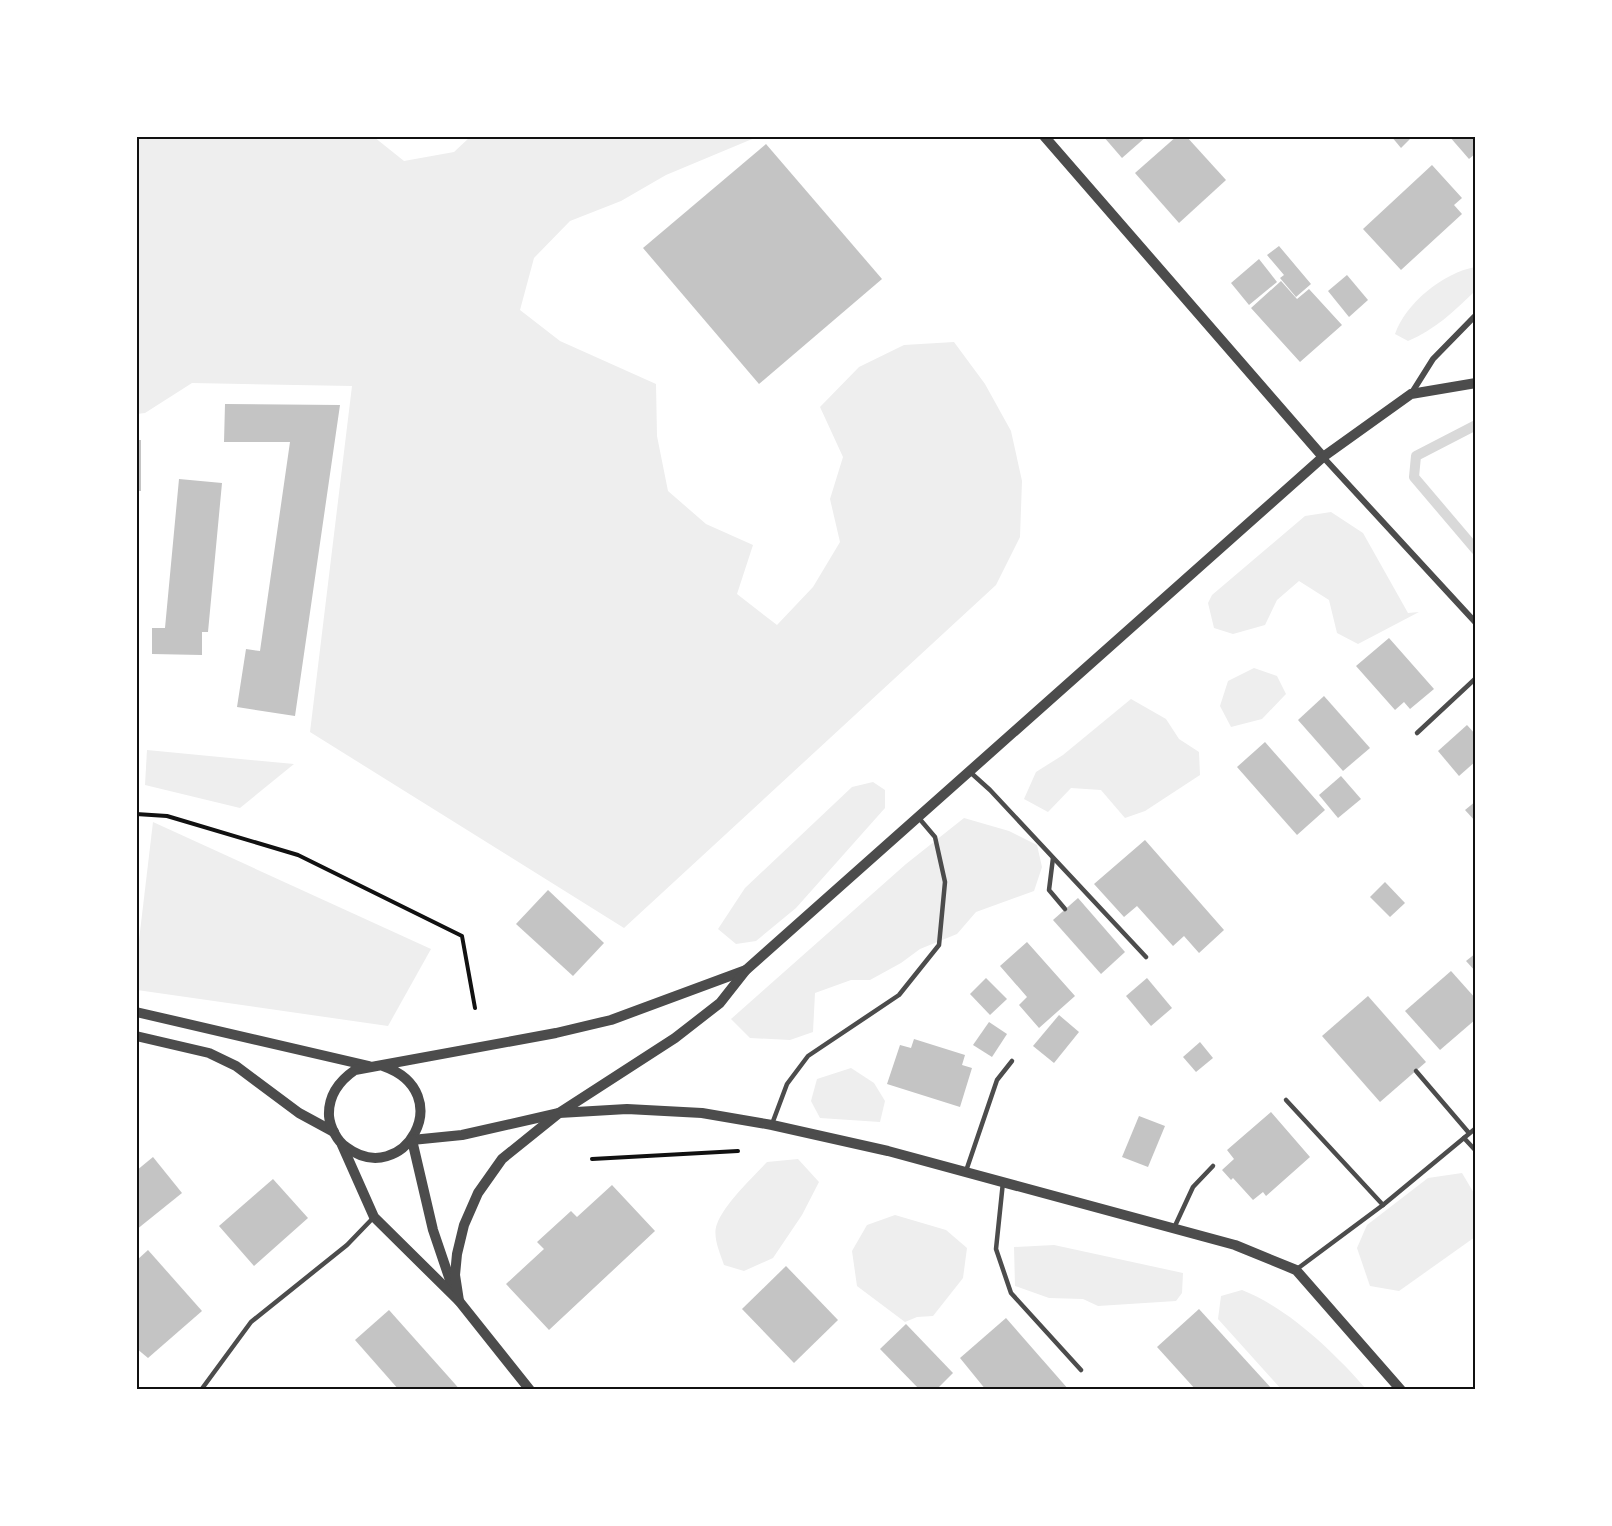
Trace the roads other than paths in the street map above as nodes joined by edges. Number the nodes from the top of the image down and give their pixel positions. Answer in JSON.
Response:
{"nodes":[{"id":1,"x":1044,"y":136,"type":"edge"},
{"id":2,"x":1476,"y":315,"type":"edge"},
{"id":3,"x":1476,"y":383,"type":"edge"},
{"id":4,"x":1411,"y":394,"type":"junction"},
{"id":5,"x":1323,"y":457,"type":"junction"},
{"id":6,"x":1476,"y":623,"type":"edge"},
{"id":7,"x":1476,"y":678,"type":"edge"},
{"id":8,"x":1417,"y":733,"type":"dead end"},
{"id":9,"x":969,"y":771,"type":"junction"},
{"id":10,"x":918,"y":817,"type":"junction"},
{"id":11,"x":1053,"y":857,"type":"junction"},
{"id":12,"x":1065,"y":909,"type":"dead end"},
{"id":13,"x":1146,"y":957,"type":"dead end"},
{"id":14,"x":746,"y":970,"type":"junction"},
{"id":15,"x":136,"y":1012,"type":"edge"},
{"id":16,"x":136,"y":1036,"type":"edge"},
{"id":17,"x":1012,"y":1060,"type":"dead end"},
{"id":18,"x":370,"y":1066,"type":"junction"},
{"id":19,"x":383,"y":1066,"type":"junction"},
{"id":20,"x":1416,"y":1071,"type":"dead end"},
{"id":21,"x":1286,"y":1100,"type":"dead end"},
{"id":22,"x":558,"y":1113,"type":"junction"},
{"id":23,"x":772,"y":1125,"type":"junction"},
{"id":24,"x":1476,"y":1128,"type":"edge"},
{"id":25,"x":334,"y":1132,"type":"junction"},
{"id":26,"x":1469,"y":1133,"type":"junction"},
{"id":27,"x":1464,"y":1138,"type":"junction"},
{"id":28,"x":412,"y":1140,"type":"junction"},
{"id":29,"x":342,"y":1144,"type":"junction"},
{"id":30,"x":1476,"y":1151,"type":"edge"},
{"id":31,"x":1213,"y":1166,"type":"dead end"},
{"id":32,"x":966,"y":1171,"type":"junction"},
{"id":33,"x":1003,"y":1182,"type":"junction"},
{"id":34,"x":1383,"y":1205,"type":"junction"},
{"id":35,"x":375,"y":1217,"type":"junction"},
{"id":36,"x":1174,"y":1228,"type":"junction"},
{"id":37,"x":1296,"y":1270,"type":"junction"},
{"id":38,"x":459,"y":1301,"type":"junction"},
{"id":39,"x":1082,"y":1370,"type":"dead end"},
{"id":40,"x":201,"y":1389,"type":"edge"},
{"id":41,"x":530,"y":1389,"type":"edge"},
{"id":42,"x":1401,"y":1389,"type":"edge"}],
"edges":[{"from":1,"to":5,"type":"street"},
{"from":2,"to":4,"type":"street"},
{"from":3,"to":4,"type":"street"},
{"from":4,"to":5,"type":"street"},
{"from":5,"to":6,"type":"street"},
{"from":5,"to":9,"type":"street"},
{"from":7,"to":8,"type":"lane"},
{"from":9,"to":10,"type":"street"},
{"from":9,"to":11,"type":"lane"},
{"from":10,"to":14,"type":"street"},
{"from":10,"to":23,"type":"lane"},
{"from":11,"to":12,"type":"lane"},
{"from":11,"to":13,"type":"lane"},
{"from":14,"to":19,"type":"street"},
{"from":14,"to":22,"type":"street"},
{"from":15,"to":18,"type":"street"},
{"from":16,"to":25,"type":"street"},
{"from":17,"to":32,"type":"lane"},
{"from":18,"to":19,"type":"street"},
{"from":18,"to":25,"type":"street"},
{"from":19,"to":28,"type":"street"},
{"from":20,"to":26,"type":"lane"},
{"from":21,"to":34,"type":"lane"},
{"from":22,"to":23,"type":"street"},
{"from":22,"to":28,"type":"street"},
{"from":22,"to":38,"type":"street"},
{"from":23,"to":32,"type":"street"},
{"from":24,"to":26,"type":"lane"},
{"from":25,"to":29,"type":"street"},
{"from":26,"to":27,"type":"lane"},
{"from":27,"to":30,"type":"lane"},
{"from":27,"to":34,"type":"lane"},
{"from":28,"to":29,"type":"street"},
{"from":28,"to":38,"type":"street"},
{"from":29,"to":35,"type":"street"},
{"from":31,"to":36,"type":"lane"},
{"from":32,"to":33,"type":"street"},
{"from":33,"to":36,"type":"street"},
{"from":33,"to":39,"type":"lane"},
{"from":34,"to":37,"type":"lane"},
{"from":35,"to":38,"type":"street"},
{"from":35,"to":40,"type":"lane"},
{"from":36,"to":37,"type":"street"},
{"from":37,"to":42,"type":"street"},
{"from":38,"to":41,"type":"street"}]}
